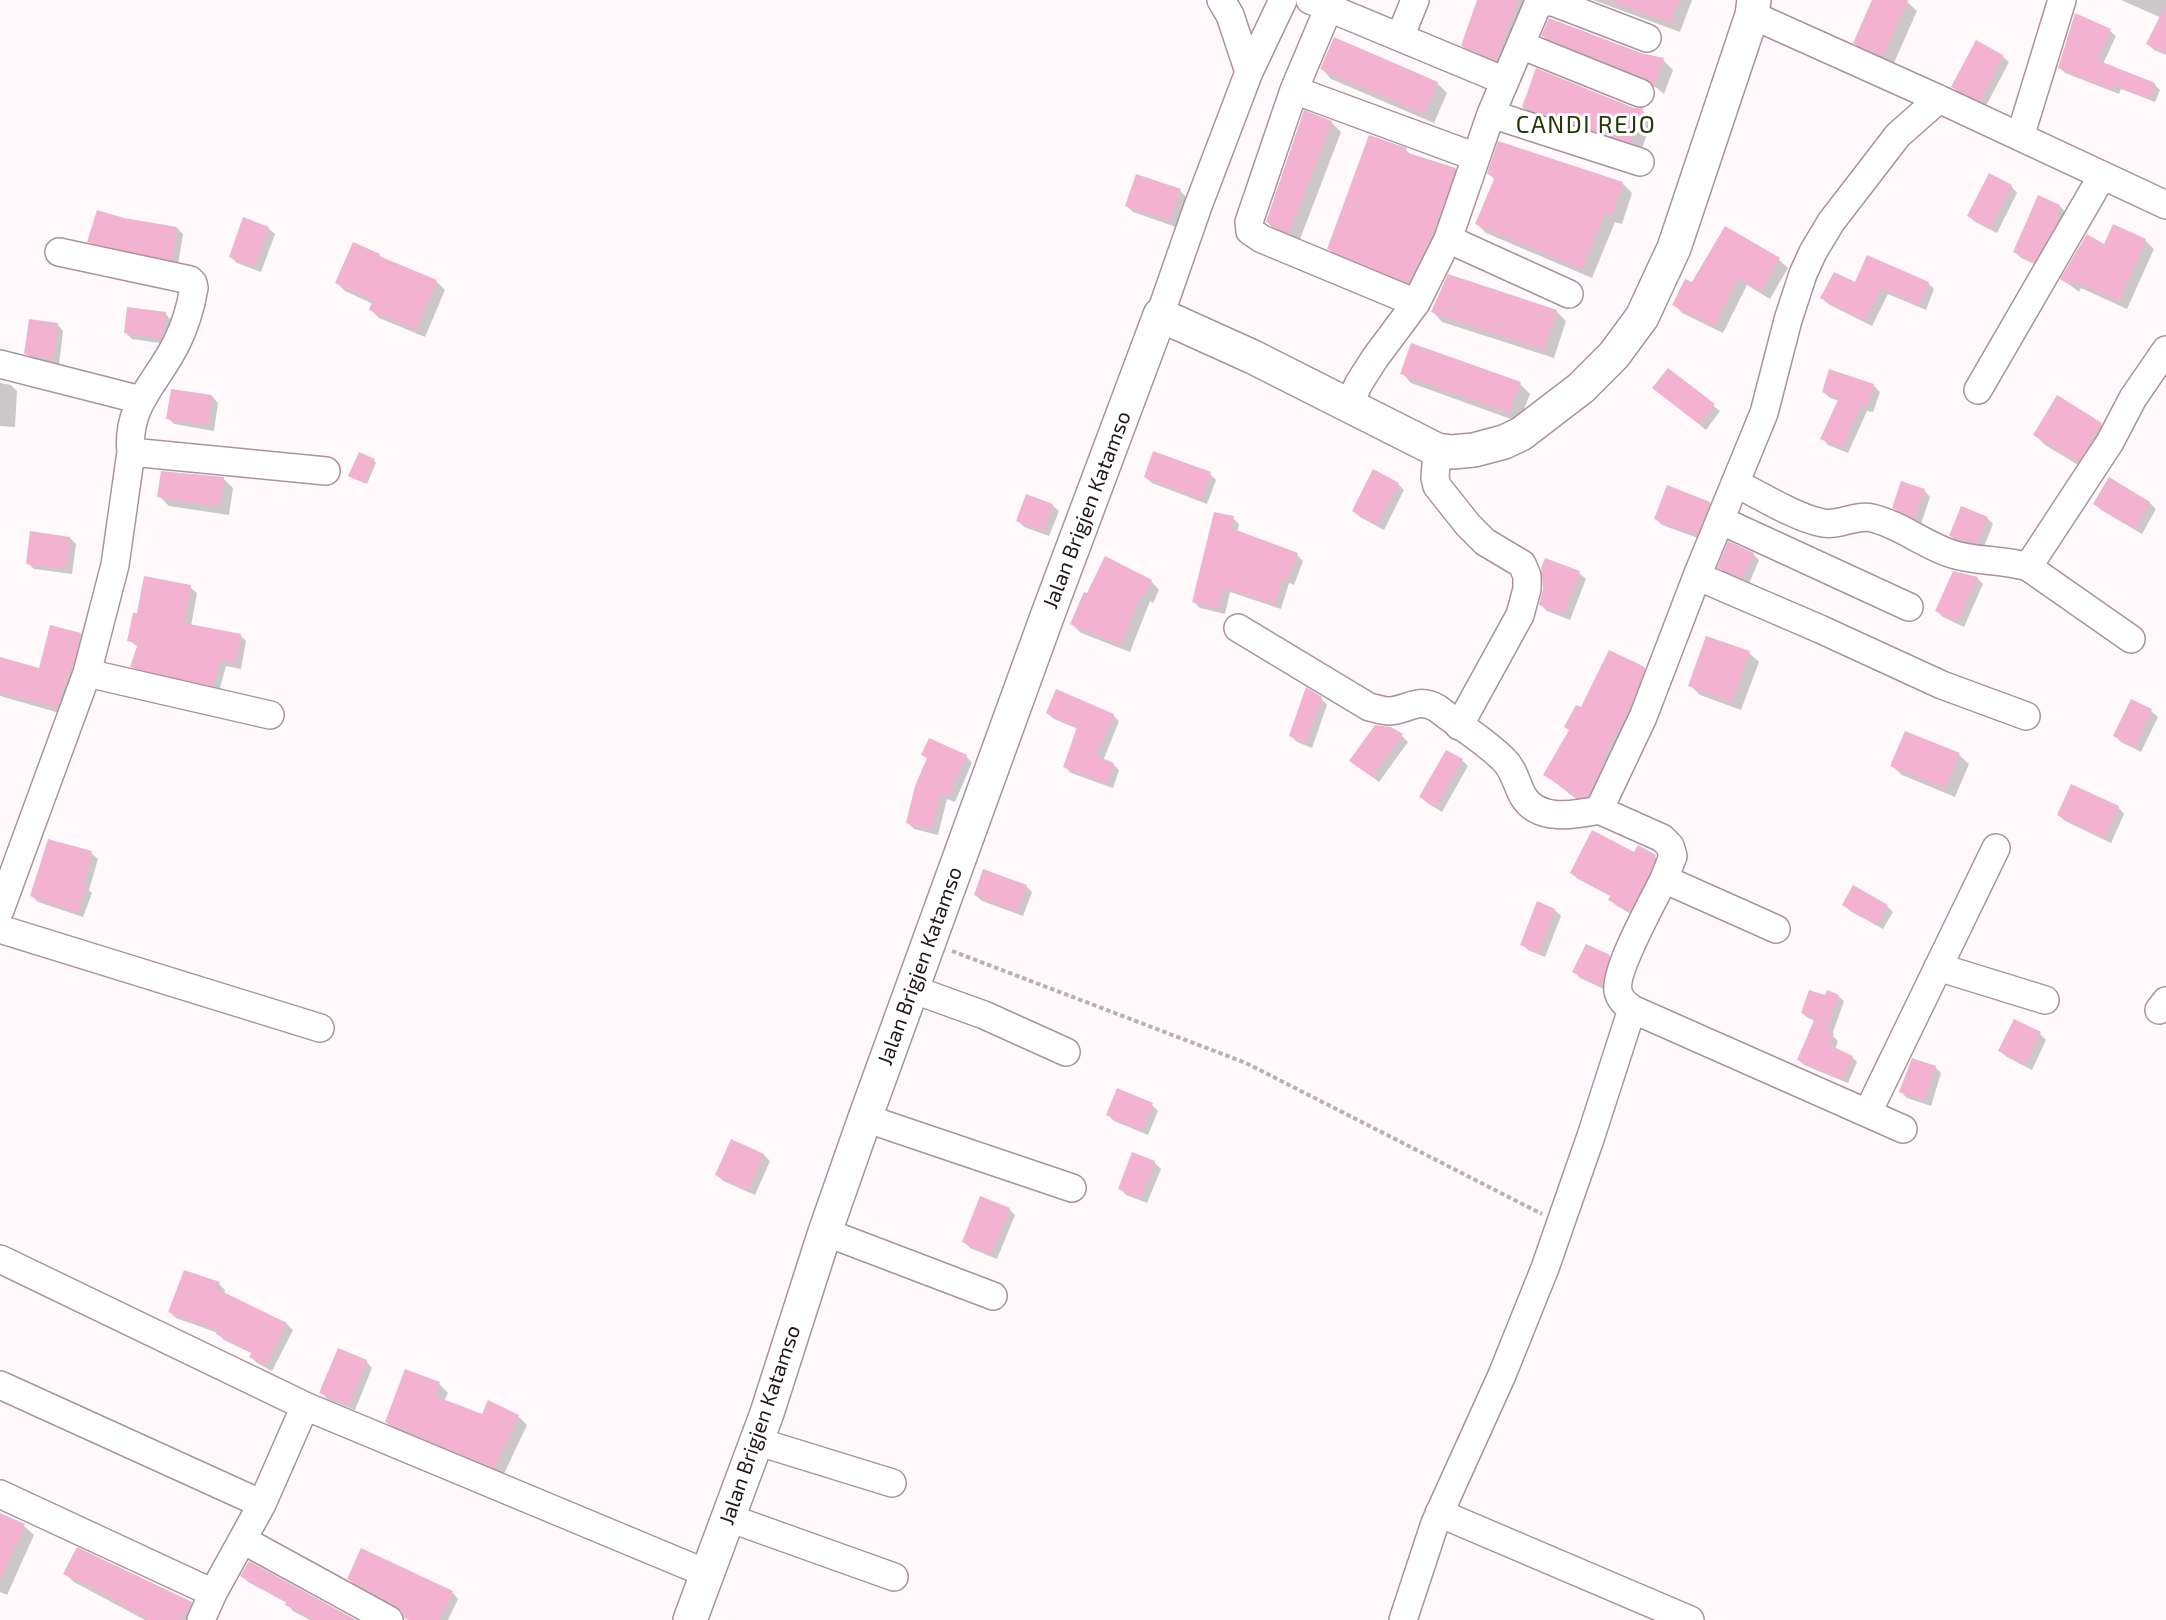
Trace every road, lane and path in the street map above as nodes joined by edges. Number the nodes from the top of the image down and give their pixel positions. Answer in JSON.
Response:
{"nodes":[{"id":1,"x":1221,"y":0,"type":"edge"},
{"id":2,"x":1283,"y":0,"type":"edge"},
{"id":3,"x":1415,"y":0,"type":"edge"},
{"id":4,"x":2062,"y":0,"type":"edge"},
{"id":5,"x":1323,"y":3,"type":"edge"},
{"id":6,"x":1753,"y":7,"type":"edge"},
{"id":7,"x":1400,"y":37,"type":"junction"},
{"id":8,"x":1647,"y":38,"type":"dead end"},
{"id":9,"x":1521,"y":45,"type":"junction"},
{"id":10,"x":1249,"y":72,"type":"junction"},
{"id":11,"x":1505,"y":81,"type":"junction"},
{"id":12,"x":1294,"y":90,"type":"junction"},
{"id":13,"x":1640,"y":93,"type":"dead end"},
{"id":14,"x":1939,"y":99,"type":"junction"},
{"id":15,"x":1491,"y":114,"type":"junction"},
{"id":16,"x":2020,"y":137,"type":"junction"},
{"id":17,"x":1476,"y":157,"type":"junction"},
{"id":18,"x":1640,"y":162,"type":"dead end"},
{"id":19,"x":2102,"y":176,"type":"junction"},
{"id":20,"x":2166,"y":205,"type":"edge"},
{"id":21,"x":1448,"y":239,"type":"junction"},
{"id":22,"x":59,"y":252,"type":"dead end"},
{"id":23,"x":1569,"y":294,"type":"dead end"},
{"id":24,"x":1416,"y":303,"type":"junction"},
{"id":25,"x":1160,"y":315,"type":"junction"},
{"id":26,"x":2166,"y":350,"type":"edge"},
{"id":27,"x":0,"y":364,"type":"edge"},
{"id":28,"x":1978,"y":390,"type":"dead end"},
{"id":29,"x":141,"y":400,"type":"junction"},
{"id":30,"x":1349,"y":405,"type":"junction"},
{"id":31,"x":1437,"y":450,"type":"junction"},
{"id":32,"x":131,"y":452,"type":"junction"},
{"id":33,"x":326,"y":471,"type":"dead end"},
{"id":34,"x":1735,"y":483,"type":"junction"},
{"id":35,"x":1720,"y":520,"type":"junction"},
{"id":36,"x":2028,"y":567,"type":"junction"},
{"id":37,"x":1697,"y":576,"type":"junction"},
{"id":38,"x":1909,"y":608,"type":"dead end"},
{"id":39,"x":1238,"y":628,"type":"dead end"},
{"id":40,"x":2132,"y":639,"type":"dead end"},
{"id":41,"x":87,"y":673,"type":"junction"},
{"id":42,"x":270,"y":715,"type":"dead end"},
{"id":43,"x":2026,"y":716,"type":"dead end"},
{"id":44,"x":1459,"y":726,"type":"junction"},
{"id":45,"x":1599,"y":810,"type":"junction"},
{"id":46,"x":1996,"y":848,"type":"dead end"},
{"id":47,"x":1664,"y":879,"type":"junction"},
{"id":48,"x":0,"y":910,"type":"edge"},
{"id":49,"x":0,"y":929,"type":"edge"},
{"id":50,"x":1776,"y":929,"type":"dead end"},
{"id":51,"x":929,"y":942,"type":"junction"},
{"id":52,"x":1938,"y":967,"type":"junction"},
{"id":53,"x":912,"y":989,"type":"junction"},
{"id":54,"x":2045,"y":1000,"type":"dead end"},
{"id":55,"x":1632,"y":1008,"type":"junction"},
{"id":56,"x":320,"y":1028,"type":"dead end"},
{"id":57,"x":1066,"y":1052,"type":"dead end"},
{"id":58,"x":1868,"y":1112,"type":"junction"},
{"id":59,"x":865,"y":1118,"type":"junction"},
{"id":60,"x":1903,"y":1129,"type":"dead end"},
{"id":61,"x":1072,"y":1188,"type":"dead end"},
{"id":62,"x":1561,"y":1223,"type":"junction"},
{"id":63,"x":825,"y":1232,"type":"junction"},
{"id":64,"x":0,"y":1259,"type":"edge"},
{"id":65,"x":993,"y":1296,"type":"dead end"},
{"id":66,"x":0,"y":1385,"type":"edge"},
{"id":67,"x":306,"y":1406,"type":"junction"},
{"id":68,"x":756,"y":1441,"type":"junction"},
{"id":69,"x":892,"y":1483,"type":"dead end"},
{"id":70,"x":0,"y":1494,"type":"edge"},
{"id":71,"x":262,"y":1504,"type":"junction"},
{"id":72,"x":1439,"y":1513,"type":"junction"},
{"id":73,"x":729,"y":1518,"type":"junction"},
{"id":74,"x":243,"y":1540,"type":"junction"},
{"id":75,"x":708,"y":1574,"type":"junction"},
{"id":76,"x":894,"y":1577,"type":"dead end"},
{"id":77,"x":213,"y":1593,"type":"junction"},
{"id":78,"x":201,"y":1620,"type":"edge"},
{"id":79,"x":389,"y":1620,"type":"edge"},
{"id":80,"x":690,"y":1620,"type":"edge"},
{"id":81,"x":1403,"y":1620,"type":"edge"},
{"id":82,"x":1690,"y":1620,"type":"edge"}],
"edges":[{"from":1,"to":10,"type":"street"},
{"from":2,"to":10,"type":"street"},
{"from":3,"to":7,"type":"street"},
{"from":4,"to":16,"type":"street"},
{"from":5,"to":7,"type":"street"},
{"from":5,"to":12,"type":"street"},
{"from":6,"to":14,"type":"street"},
{"from":6,"to":31,"type":"main road"},
{"from":7,"to":11,"type":"street"},
{"from":8,"to":9,"type":"street"},
{"from":9,"to":11,"type":"street"},
{"from":9,"to":13,"type":"street"},
{"from":10,"to":25,"type":"street"},
{"from":11,"to":15,"type":"street"},
{"from":12,"to":17,"type":"street"},
{"from":12,"to":24,"type":"street"},
{"from":14,"to":16,"type":"street"},
{"from":14,"to":34,"type":"street"},
{"from":15,"to":17,"type":"street"},
{"from":15,"to":18,"type":"street"},
{"from":16,"to":19,"type":"street"},
{"from":17,"to":21,"type":"street"},
{"from":19,"to":20,"type":"street"},
{"from":19,"to":28,"type":"street"},
{"from":21,"to":23,"type":"street"},
{"from":21,"to":24,"type":"street"},
{"from":22,"to":29,"type":"street"},
{"from":24,"to":30,"type":"street"},
{"from":25,"to":30,"type":"main road"},
{"from":25,"to":51,"type":"main road","name":"Jalan Brigjen Katamso"},
{"from":26,"to":36,"type":"street"},
{"from":27,"to":29,"type":"street"},
{"from":29,"to":32,"type":"street"},
{"from":30,"to":31,"type":"main road"},
{"from":31,"to":44,"type":"street"},
{"from":32,"to":33,"type":"street"},
{"from":32,"to":41,"type":"street"},
{"from":34,"to":35,"type":"street"},
{"from":34,"to":36,"type":"street"},
{"from":35,"to":37,"type":"street"},
{"from":35,"to":38,"type":"street"},
{"from":36,"to":40,"type":"street"},
{"from":37,"to":43,"type":"street"},
{"from":37,"to":45,"type":"street"},
{"from":39,"to":44,"type":"street"},
{"from":41,"to":42,"type":"street"},
{"from":41,"to":48,"type":"street"},
{"from":44,"to":45,"type":"street"},
{"from":45,"to":47,"type":"street"},
{"from":46,"to":52,"type":"street"},
{"from":47,"to":50,"type":"street"},
{"from":47,"to":55,"type":"street"},
{"from":49,"to":56,"type":"street"},
{"from":51,"to":53,"type":"main road","name":"Jalan Brigjen Katamso"},
{"from":51,"to":62,"type":"path"},
{"from":52,"to":54,"type":"street"},
{"from":52,"to":58,"type":"street"},
{"from":53,"to":57,"type":"street"},
{"from":53,"to":59,"type":"main road","name":"Jalan Brigjen Katamso"},
{"from":55,"to":58,"type":"street"},
{"from":55,"to":62,"type":"street"},
{"from":58,"to":60,"type":"street"},
{"from":59,"to":61,"type":"street"},
{"from":59,"to":63,"type":"main road","name":"Jalan Brigjen Katamso"},
{"from":62,"to":72,"type":"street"},
{"from":63,"to":65,"type":"street"},
{"from":63,"to":68,"type":"main road","name":"Jalan Brigjen Katamso"},
{"from":64,"to":67,"type":"street"},
{"from":66,"to":71,"type":"street"},
{"from":67,"to":71,"type":"street"},
{"from":67,"to":75,"type":"street"},
{"from":68,"to":69,"type":"street"},
{"from":68,"to":73,"type":"main road","name":"Jalan Brigjen Katamso"},
{"from":70,"to":77,"type":"street"},
{"from":71,"to":74,"type":"street"},
{"from":72,"to":81,"type":"street"},
{"from":72,"to":82,"type":"street"},
{"from":73,"to":75,"type":"main road","name":"Jalan Brigjen Katamso"},
{"from":73,"to":76,"type":"street"},
{"from":74,"to":77,"type":"street"},
{"from":74,"to":79,"type":"street"},
{"from":75,"to":80,"type":"main road","name":"Jalan Brigjen Katamso"},
{"from":77,"to":78,"type":"street"}]}
